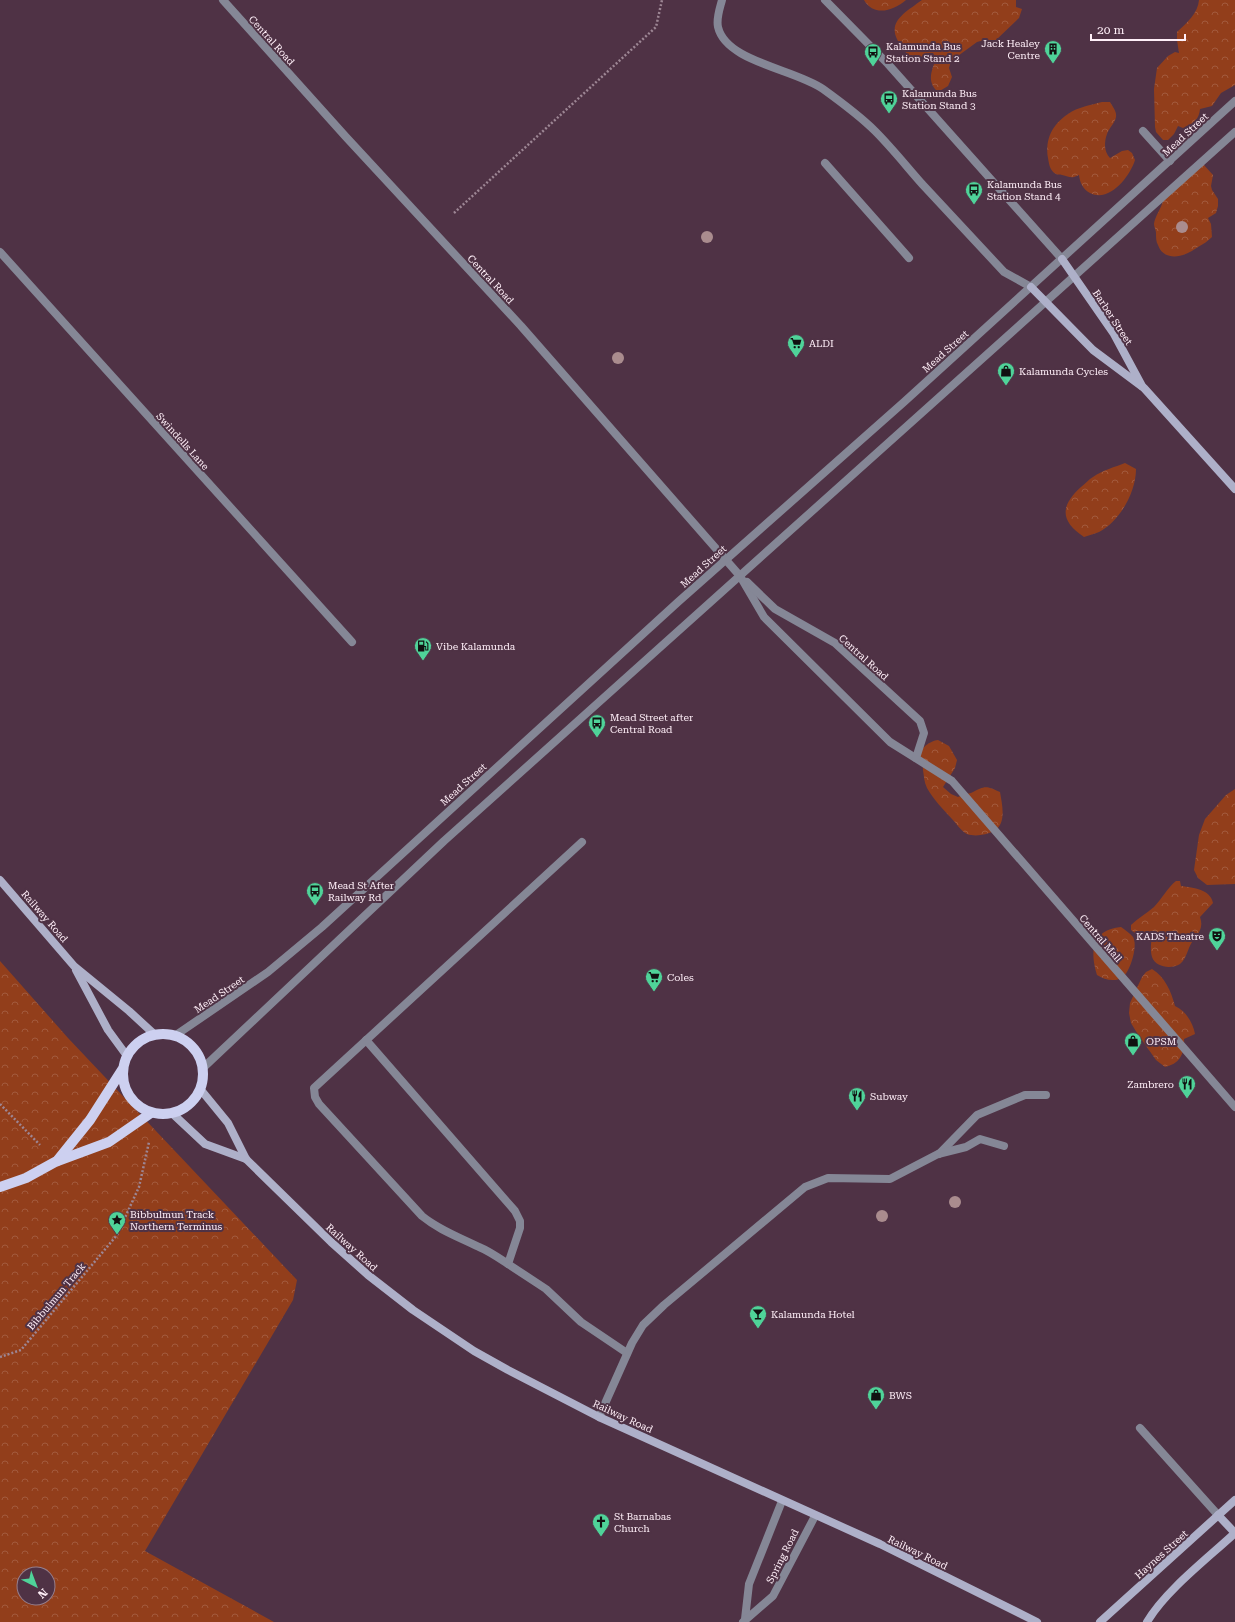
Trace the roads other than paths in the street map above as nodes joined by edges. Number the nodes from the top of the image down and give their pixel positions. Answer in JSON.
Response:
{"nodes":[{"id":1,"x":223,"y":0,"type":"edge"},
{"id":2,"x":722,"y":0,"type":"edge"},
{"id":3,"x":825,"y":0,"type":"edge"},
{"id":4,"x":1235,"y":101,"type":"edge"},
{"id":5,"x":1143,"y":131,"type":"dead end"},
{"id":6,"x":1235,"y":132,"type":"edge"},
{"id":7,"x":1170,"y":161,"type":"junction"},
{"id":8,"x":825,"y":163,"type":"dead end"},
{"id":9,"x":0,"y":252,"type":"edge"},
{"id":10,"x":909,"y":258,"type":"dead end"},
{"id":11,"x":1062,"y":259,"type":"junction"},
{"id":12,"x":1074,"y":276,"type":"junction"},
{"id":13,"x":1032,"y":287,"type":"junction"},
{"id":14,"x":1045,"y":302,"type":"junction"},
{"id":15,"x":1144,"y":388,"type":"junction"},
{"id":16,"x":1235,"y":489,"type":"edge"},
{"id":17,"x":725,"y":559,"type":"junction"},
{"id":18,"x":740,"y":576,"type":"junction"},
{"id":19,"x":352,"y":642,"type":"dead end"},
{"id":20,"x":916,"y":758,"type":"junction"},
{"id":21,"x":952,"y":782,"type":"joint"},
{"id":22,"x":582,"y":842,"type":"dead end"},
{"id":23,"x":0,"y":880,"type":"edge"},
{"id":24,"x":74,"y":966,"type":"junction"},
{"id":25,"x":154,"y":1034,"type":"junction"},
{"id":26,"x":176,"y":1035,"type":"junction"},
{"id":27,"x":366,"y":1040,"type":"junction"},
{"id":28,"x":127,"y":1056,"type":"junction"},
{"id":29,"x":204,"y":1067,"type":"junction"},
{"id":30,"x":122,"y":1070,"type":"junction"},
{"id":31,"x":201,"y":1090,"type":"junction"},
{"id":32,"x":1046,"y":1095,"type":"dead end"},
{"id":33,"x":1235,"y":1107,"type":"edge"},
{"id":34,"x":151,"y":1113,"type":"junction"},
{"id":35,"x":174,"y":1115,"type":"junction"},
{"id":36,"x":1004,"y":1146,"type":"dead end"},
{"id":37,"x":938,"y":1154,"type":"junction"},
{"id":38,"x":246,"y":1159,"type":"junction"},
{"id":39,"x":55,"y":1162,"type":"junction"},
{"id":40,"x":0,"y":1187,"type":"edge"},
{"id":41,"x":508,"y":1264,"type":"junction"},
{"id":42,"x":627,"y":1353,"type":"junction"},
{"id":43,"x":599,"y":1417,"type":"junction"},
{"id":44,"x":1140,"y":1428,"type":"dead end"},
{"id":45,"x":1235,"y":1500,"type":"edge"},
{"id":46,"x":782,"y":1501,"type":"junction"},
{"id":47,"x":1218,"y":1515,"type":"junction"},
{"id":48,"x":815,"y":1516,"type":"junction"},
{"id":49,"x":1235,"y":1533,"type":"edge"},
{"id":50,"x":744,"y":1620,"type":"edge"},
{"id":51,"x":1036,"y":1622,"type":"edge"},
{"id":52,"x":1100,"y":1622,"type":"edge"},
{"id":53,"x":1147,"y":1622,"type":"edge"}],
"edges":[{"from":1,"to":17,"type":"street","name":"Central Road"},
{"from":2,"to":13,"type":"street"},
{"from":3,"to":11,"type":"street"},
{"from":4,"to":7,"type":"street","name":"Mead Street"},
{"from":5,"to":7,"type":"street"},
{"from":6,"to":12,"type":"street"},
{"from":7,"to":11,"type":"street","name":"Mead Street"},
{"from":8,"to":10,"type":"street"},
{"from":9,"to":19,"type":"street","name":"Swindells Lane"},
{"from":11,"to":12,"type":"street","name":"Barber Street"},
{"from":11,"to":13,"type":"street","name":"Mead Street"},
{"from":12,"to":14,"type":"street"},
{"from":12,"to":15,"type":"street","name":"Barber Street"},
{"from":13,"to":14,"type":"street","name":"Barber Street"},
{"from":13,"to":17,"type":"street","name":"Mead Street"},
{"from":14,"to":15,"type":"street","name":"Barber Street"},
{"from":14,"to":18,"type":"street"},
{"from":15,"to":16,"type":"street","name":"Barber Street"},
{"from":17,"to":18,"type":"street","name":"Central Road"},
{"from":17,"to":26,"type":"street","name":"Mead Street"},
{"from":18,"to":20,"type":"street","name":"Central Road"},
{"from":18,"to":20,"type":"street","name":"Central Road"},
{"from":18,"to":29,"type":"street"},
{"from":20,"to":21,"type":"street","name":"Central Road"},
{"from":21,"to":33,"type":"street","name":"Central Mall"},
{"from":22,"to":27,"type":"street"},
{"from":23,"to":24,"type":"street","name":"Railway Road"},
{"from":24,"to":25,"type":"street","name":"Railway Road"},
{"from":24,"to":28,"type":"street","name":"Railway Road"},
{"from":25,"to":26,"type":"main road"},
{"from":25,"to":28,"type":"main road"},
{"from":26,"to":29,"type":"main road"},
{"from":27,"to":41,"type":"street"},
{"from":27,"to":41,"type":"street"},
{"from":28,"to":30,"type":"main road"},
{"from":29,"to":31,"type":"main road"},
{"from":30,"to":34,"type":"main road"},
{"from":30,"to":39,"type":"main road"},
{"from":31,"to":35,"type":"main road"},
{"from":31,"to":38,"type":"street","name":"Railway Road"},
{"from":32,"to":37,"type":"street"},
{"from":34,"to":35,"type":"main road"},
{"from":34,"to":39,"type":"main road"},
{"from":35,"to":38,"type":"street","name":"Railway Road"},
{"from":36,"to":37,"type":"street"},
{"from":37,"to":42,"type":"street"},
{"from":38,"to":43,"type":"street","name":"Railway Road"},
{"from":39,"to":40,"type":"main road"},
{"from":41,"to":42,"type":"street"},
{"from":42,"to":43,"type":"street"},
{"from":43,"to":46,"type":"street","name":"Railway Road"},
{"from":44,"to":47,"type":"street"},
{"from":45,"to":47,"type":"street","name":"Haynes Street"},
{"from":46,"to":48,"type":"street","name":"Railway Road"},
{"from":46,"to":50,"type":"street","name":"Spring Road"},
{"from":47,"to":49,"type":"street"},
{"from":47,"to":52,"type":"street","name":"Haynes Street"},
{"from":48,"to":50,"type":"street","name":"Spring Road"},
{"from":48,"to":51,"type":"street","name":"Railway Road"},
{"from":49,"to":53,"type":"street"}]}
